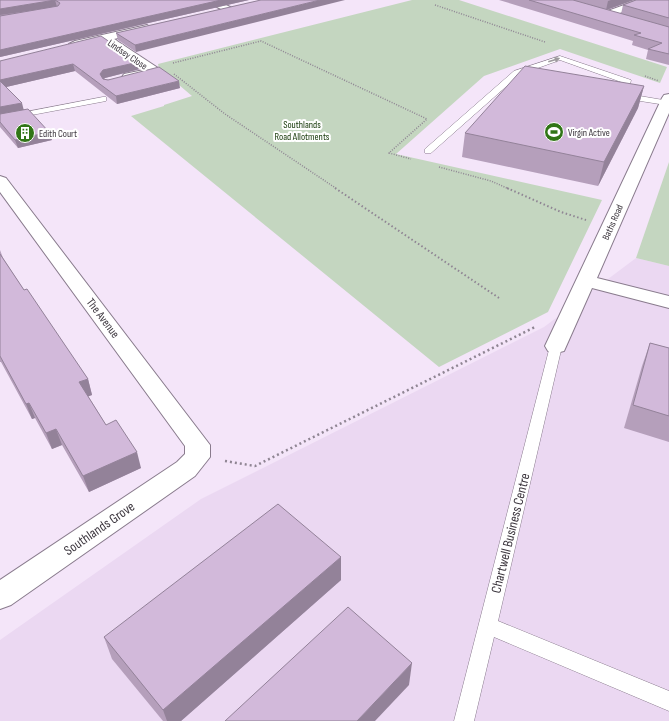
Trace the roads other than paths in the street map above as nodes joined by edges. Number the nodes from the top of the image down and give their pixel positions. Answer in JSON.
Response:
{"nodes":[{"id":1,"x":208,"y":0,"type":"edge"},
{"id":2,"x":647,"y":0,"type":"edge"},
{"id":3,"x":242,"y":6,"type":"edge"},
{"id":4,"x":229,"y":9,"type":"junction"},
{"id":5,"x":208,"y":14,"type":"edge"},
{"id":6,"x":606,"y":15,"type":"edge"},
{"id":7,"x":157,"y":26,"type":"edge"},
{"id":8,"x":104,"y":37,"type":"junction"},
{"id":9,"x":61,"y":47,"type":"edge"},
{"id":10,"x":517,"y":73,"type":"junction"},
{"id":11,"x":116,"y":80,"type":"edge"},
{"id":12,"x":546,"y":81,"type":"edge"},
{"id":13,"x":103,"y":99,"type":"dead end"},
{"id":14,"x":668,"y":101,"type":"edge"},
{"id":15,"x":0,"y":119,"type":"edge"},
{"id":16,"x":428,"y":151,"type":"dead end"},
{"id":17,"x":0,"y":181,"type":"edge"},
{"id":18,"x":586,"y":281,"type":"junction"},
{"id":19,"x":669,"y":302,"type":"edge"},
{"id":20,"x":556,"y":346,"type":"joint"},
{"id":21,"x":197,"y":457,"type":"joint"},
{"id":22,"x":0,"y":596,"type":"edge"},
{"id":23,"x":488,"y":626,"type":"junction"},
{"id":24,"x":669,"y":701,"type":"edge"},
{"id":25,"x":464,"y":721,"type":"edge"}],
"edges":[{"from":1,"to":4,"type":"street"},
{"from":2,"to":6,"type":"street"},
{"from":3,"to":4,"type":"street"},
{"from":4,"to":5,"type":"street"},
{"from":7,"to":8,"type":"street"},
{"from":8,"to":9,"type":"street"},
{"from":8,"to":11,"type":"street","name":"Lindsey Close"},
{"from":10,"to":12,"type":"lane"},
{"from":10,"to":14,"type":"lane","one_way":true},
{"from":10,"to":16,"type":"lane"},
{"from":13,"to":15,"type":"lane"},
{"from":14,"to":18,"type":"street","name":"Baths Road"},
{"from":17,"to":21,"type":"street","name":"The Avenue"},
{"from":18,"to":19,"type":"street"},
{"from":18,"to":20,"type":"street","name":"Baths Road"},
{"from":20,"to":23,"type":"lane","name":"Chartwell Business Centre"},
{"from":21,"to":22,"type":"street","name":"Southlands Grove"},
{"from":23,"to":24,"type":"lane"},
{"from":23,"to":25,"type":"lane","name":"Chartwell Business Centre"}]}
